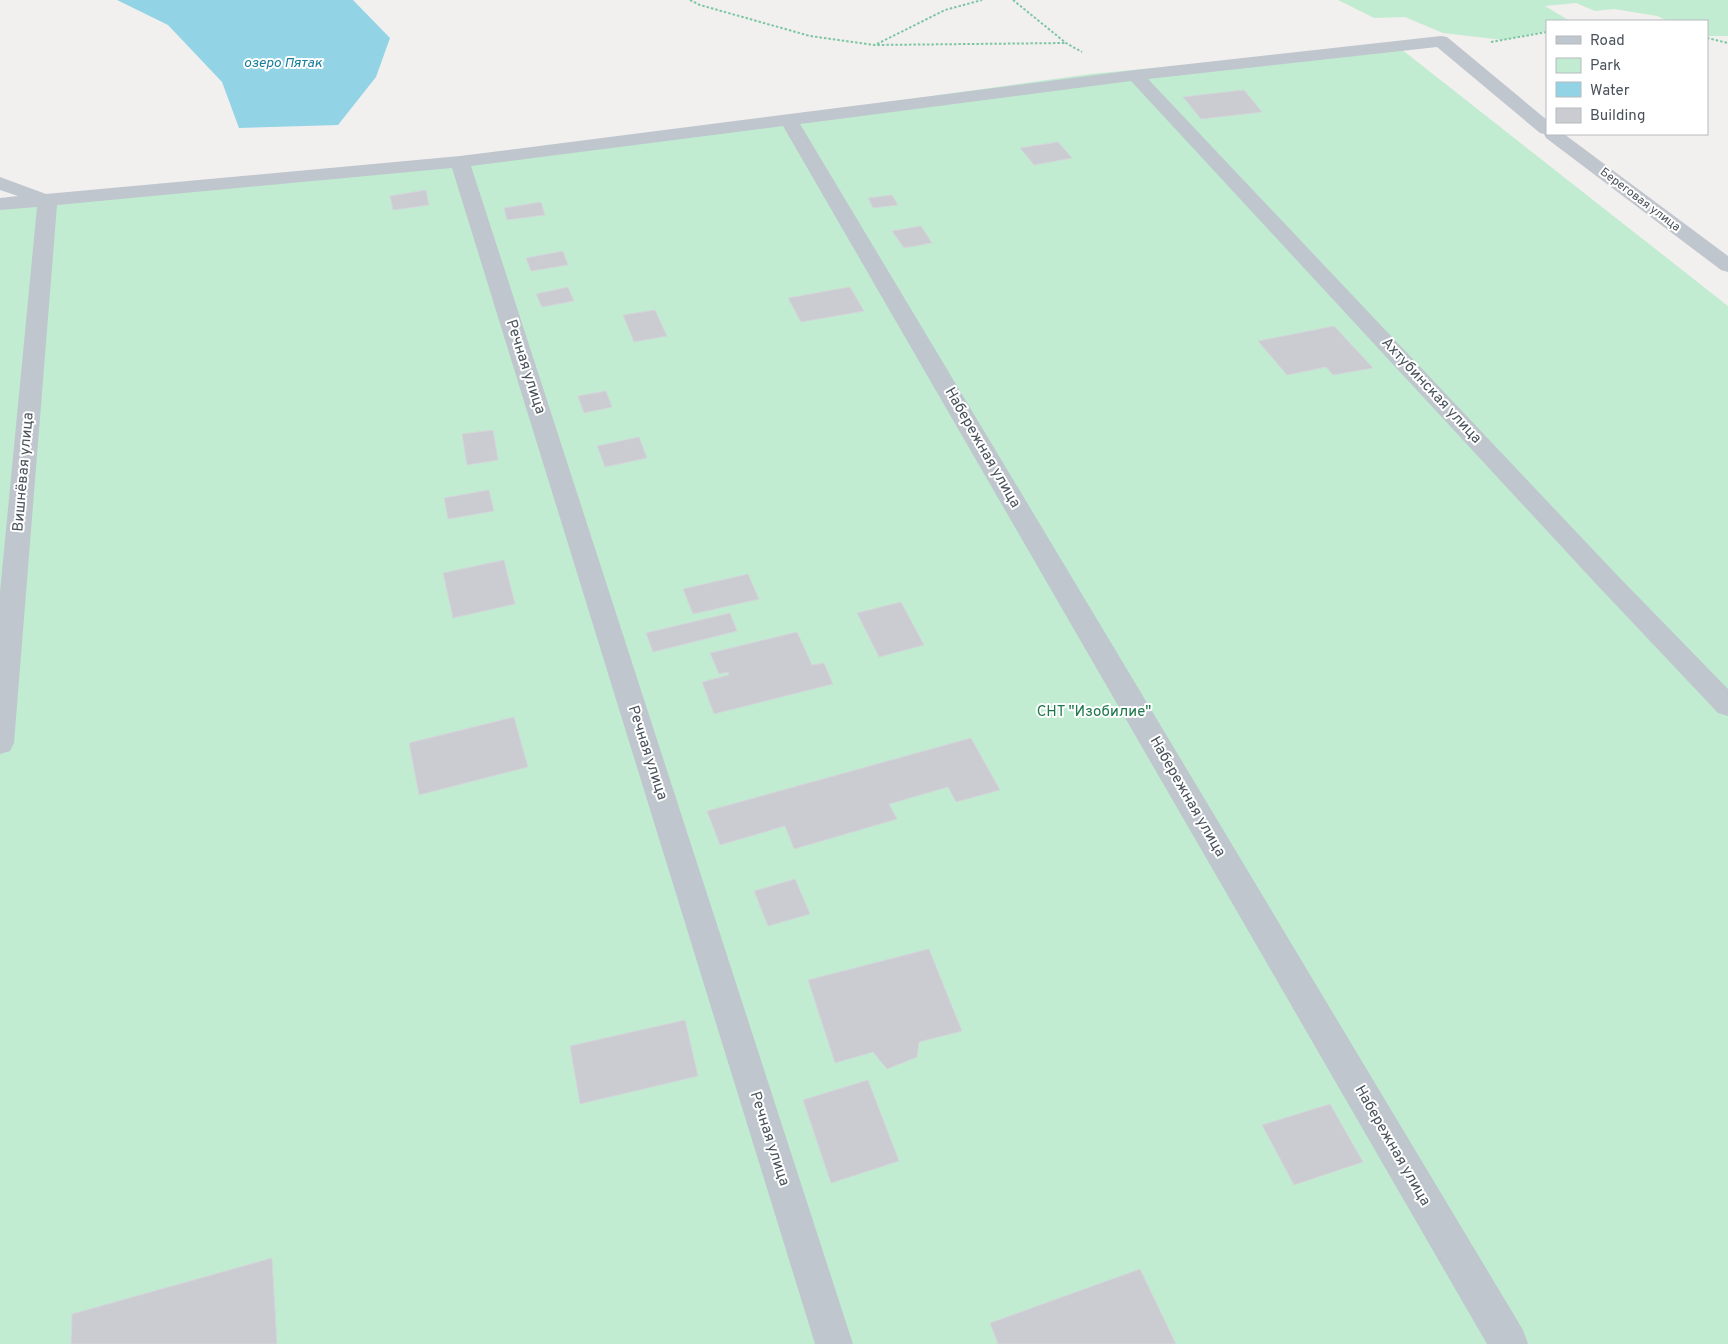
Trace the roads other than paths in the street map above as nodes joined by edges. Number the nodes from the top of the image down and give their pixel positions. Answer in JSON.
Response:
{"nodes":[{"id":1,"x":1135,"y":75,"type":"junction"},
{"id":2,"x":789,"y":120,"type":"junction"},
{"id":3,"x":1546,"y":128,"type":"edge"},
{"id":4,"x":1554,"y":135,"type":"edge"},
{"id":5,"x":460,"y":162,"type":"junction"},
{"id":6,"x":0,"y":183,"type":"edge"},
{"id":7,"x":47,"y":201,"type":"junction"},
{"id":8,"x":0,"y":204,"type":"edge"},
{"id":9,"x":1728,"y":266,"type":"edge"},
{"id":10,"x":1728,"y":706,"type":"edge"},
{"id":11,"x":0,"y":743,"type":"edge"},
{"id":12,"x":834,"y":1344,"type":"edge"},
{"id":13,"x":1509,"y":1344,"type":"edge"}],
"edges":[{"from":1,"to":2,"type":"street"},
{"from":1,"to":3,"type":"street"},
{"from":1,"to":10,"type":"street","name":"Ахтубинская улица"},
{"from":2,"to":5,"type":"street"},
{"from":2,"to":13,"type":"street","name":"Набережная улица"},
{"from":4,"to":9,"type":"street","name":"Береговая улица"},
{"from":5,"to":7,"type":"street"},
{"from":5,"to":12,"type":"street","name":"Речная улица"},
{"from":6,"to":7,"type":"street"},
{"from":7,"to":8,"type":"street"},
{"from":7,"to":11,"type":"street","name":"Вишнёвая улица"}]}
